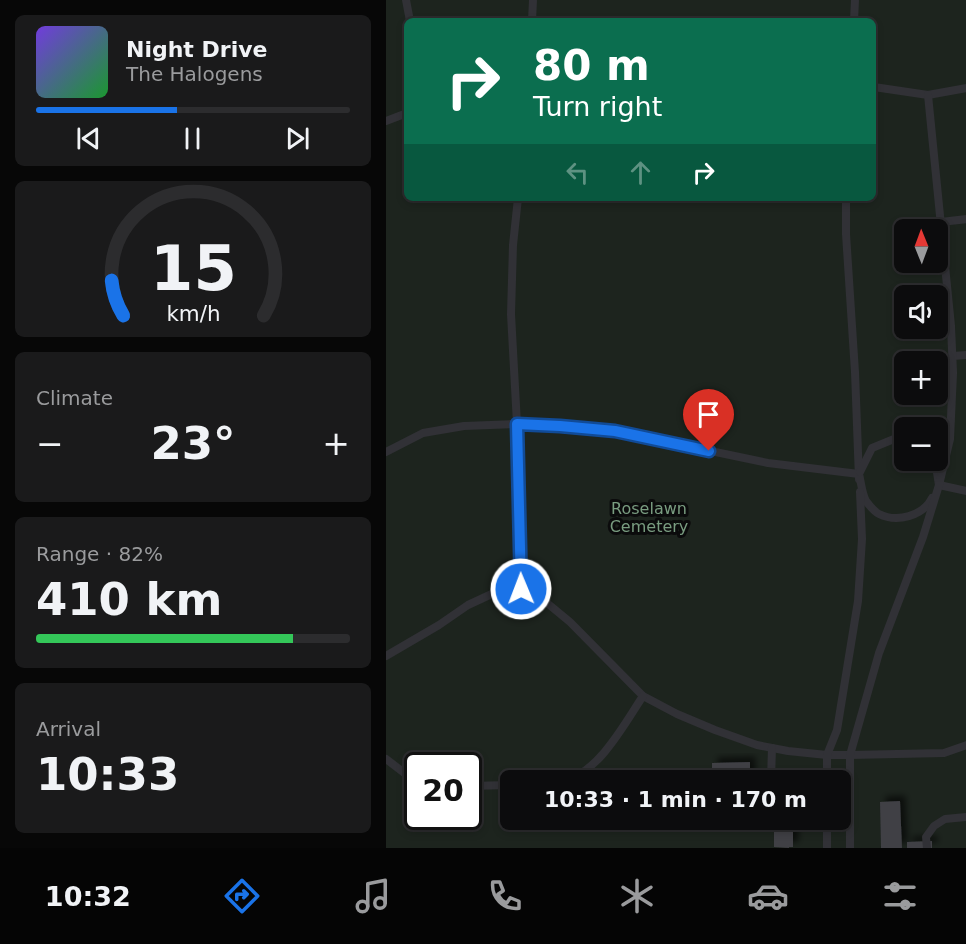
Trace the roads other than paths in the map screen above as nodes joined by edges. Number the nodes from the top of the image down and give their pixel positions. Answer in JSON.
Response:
{"nodes":[{"id":1,"x":406,"y":0,"type":"edge"},
{"id":2,"x":533,"y":0,"type":"edge"},
{"id":3,"x":855,"y":0,"type":"edge"},
{"id":4,"x":409,"y":18,"type":"edge"},
{"id":5,"x":532,"y":18,"type":"edge"},
{"id":6,"x":854,"y":18,"type":"edge"},
{"id":7,"x":876,"y":87,"type":"edge"},
{"id":8,"x":966,"y":88,"type":"edge"},
{"id":9,"x":928,"y":95,"type":"junction"},
{"id":10,"x":404,"y":114,"type":"edge"},
{"id":11,"x":386,"y":121,"type":"edge"},
{"id":12,"x":518,"y":201,"type":"edge"},
{"id":13,"x":846,"y":201,"type":"edge"},
{"id":14,"x":941,"y":219,"type":"edge"},
{"id":15,"x":966,"y":219,"type":"edge"},
{"id":16,"x":948,"y":221,"type":"edge"},
{"id":17,"x":946,"y":273,"type":"edge"},
{"id":18,"x":953,"y":356,"type":"junction"},
{"id":19,"x":966,"y":356,"type":"edge"},
{"id":20,"x":517,"y":424,"type":"junction"},
{"id":21,"x":894,"y":439,"type":"edge"},
{"id":22,"x":386,"y":452,"type":"edge"},
{"id":23,"x":937,"y":471,"type":"edge"},
{"id":24,"x":859,"y":474,"type":"junction"},
{"id":25,"x":939,"y":485,"type":"junction"},
{"id":26,"x":966,"y":490,"type":"edge"},
{"id":27,"x":521,"y":589,"type":"junction"},
{"id":28,"x":386,"y":656,"type":"edge"},
{"id":29,"x":643,"y":696,"type":"junction"},
{"id":30,"x":966,"y":745,"type":"edge"},
{"id":31,"x":772,"y":748,"type":"junction"},
{"id":32,"x":827,"y":755,"type":"junction"},
{"id":33,"x":850,"y":755,"type":"junction"},
{"id":34,"x":386,"y":759,"type":"edge"},
{"id":35,"x":585,"y":770,"type":"edge"},
{"id":36,"x":771,"y":770,"type":"edge"},
{"id":37,"x":827,"y":770,"type":"edge"},
{"id":38,"x":404,"y":773,"type":"edge"},
{"id":39,"x":500,"y":785,"type":"edge"},
{"id":40,"x":482,"y":786,"type":"edge"},
{"id":41,"x":966,"y":817,"type":"edge"},
{"id":42,"x":827,"y":830,"type":"edge"},
{"id":43,"x":827,"y":848,"type":"edge"},
{"id":44,"x":850,"y":848,"type":"edge"},
{"id":45,"x":927,"y":848,"type":"edge"}],
"edges":[{"from":1,"to":4,"type":"lane"},
{"from":2,"to":5,"type":"lane"},
{"from":3,"to":6,"type":"lane"},
{"from":7,"to":9,"type":"lane"},
{"from":8,"to":9,"type":"lane"},
{"from":9,"to":14,"type":"lane"},
{"from":10,"to":11,"type":"lane"},
{"from":12,"to":20,"type":"lane"},
{"from":13,"to":24,"type":"lane"},
{"from":15,"to":16,"type":"lane"},
{"from":17,"to":18,"type":"lane"},
{"from":18,"to":19,"type":"lane"},
{"from":18,"to":25,"type":"lane"},
{"from":20,"to":22,"type":"lane"},
{"from":20,"to":24,"type":"lane"},
{"from":20,"to":27,"type":"lane"},
{"from":21,"to":24,"type":"lane"},
{"from":23,"to":25,"type":"lane"},
{"from":24,"to":25,"type":"lane"},
{"from":24,"to":32,"type":"lane"},
{"from":25,"to":26,"type":"lane"},
{"from":25,"to":33,"type":"lane"},
{"from":27,"to":28,"type":"lane"},
{"from":27,"to":29,"type":"lane"},
{"from":29,"to":31,"type":"lane"},
{"from":29,"to":35,"type":"lane"},
{"from":30,"to":33,"type":"lane"},
{"from":31,"to":32,"type":"lane"},
{"from":31,"to":36,"type":"lane"},
{"from":32,"to":33,"type":"lane"},
{"from":32,"to":37,"type":"lane"},
{"from":33,"to":44,"type":"lane"},
{"from":34,"to":38,"type":"lane"},
{"from":39,"to":40,"type":"lane"},
{"from":41,"to":45,"type":"lane"},
{"from":42,"to":43,"type":"lane"}]}
